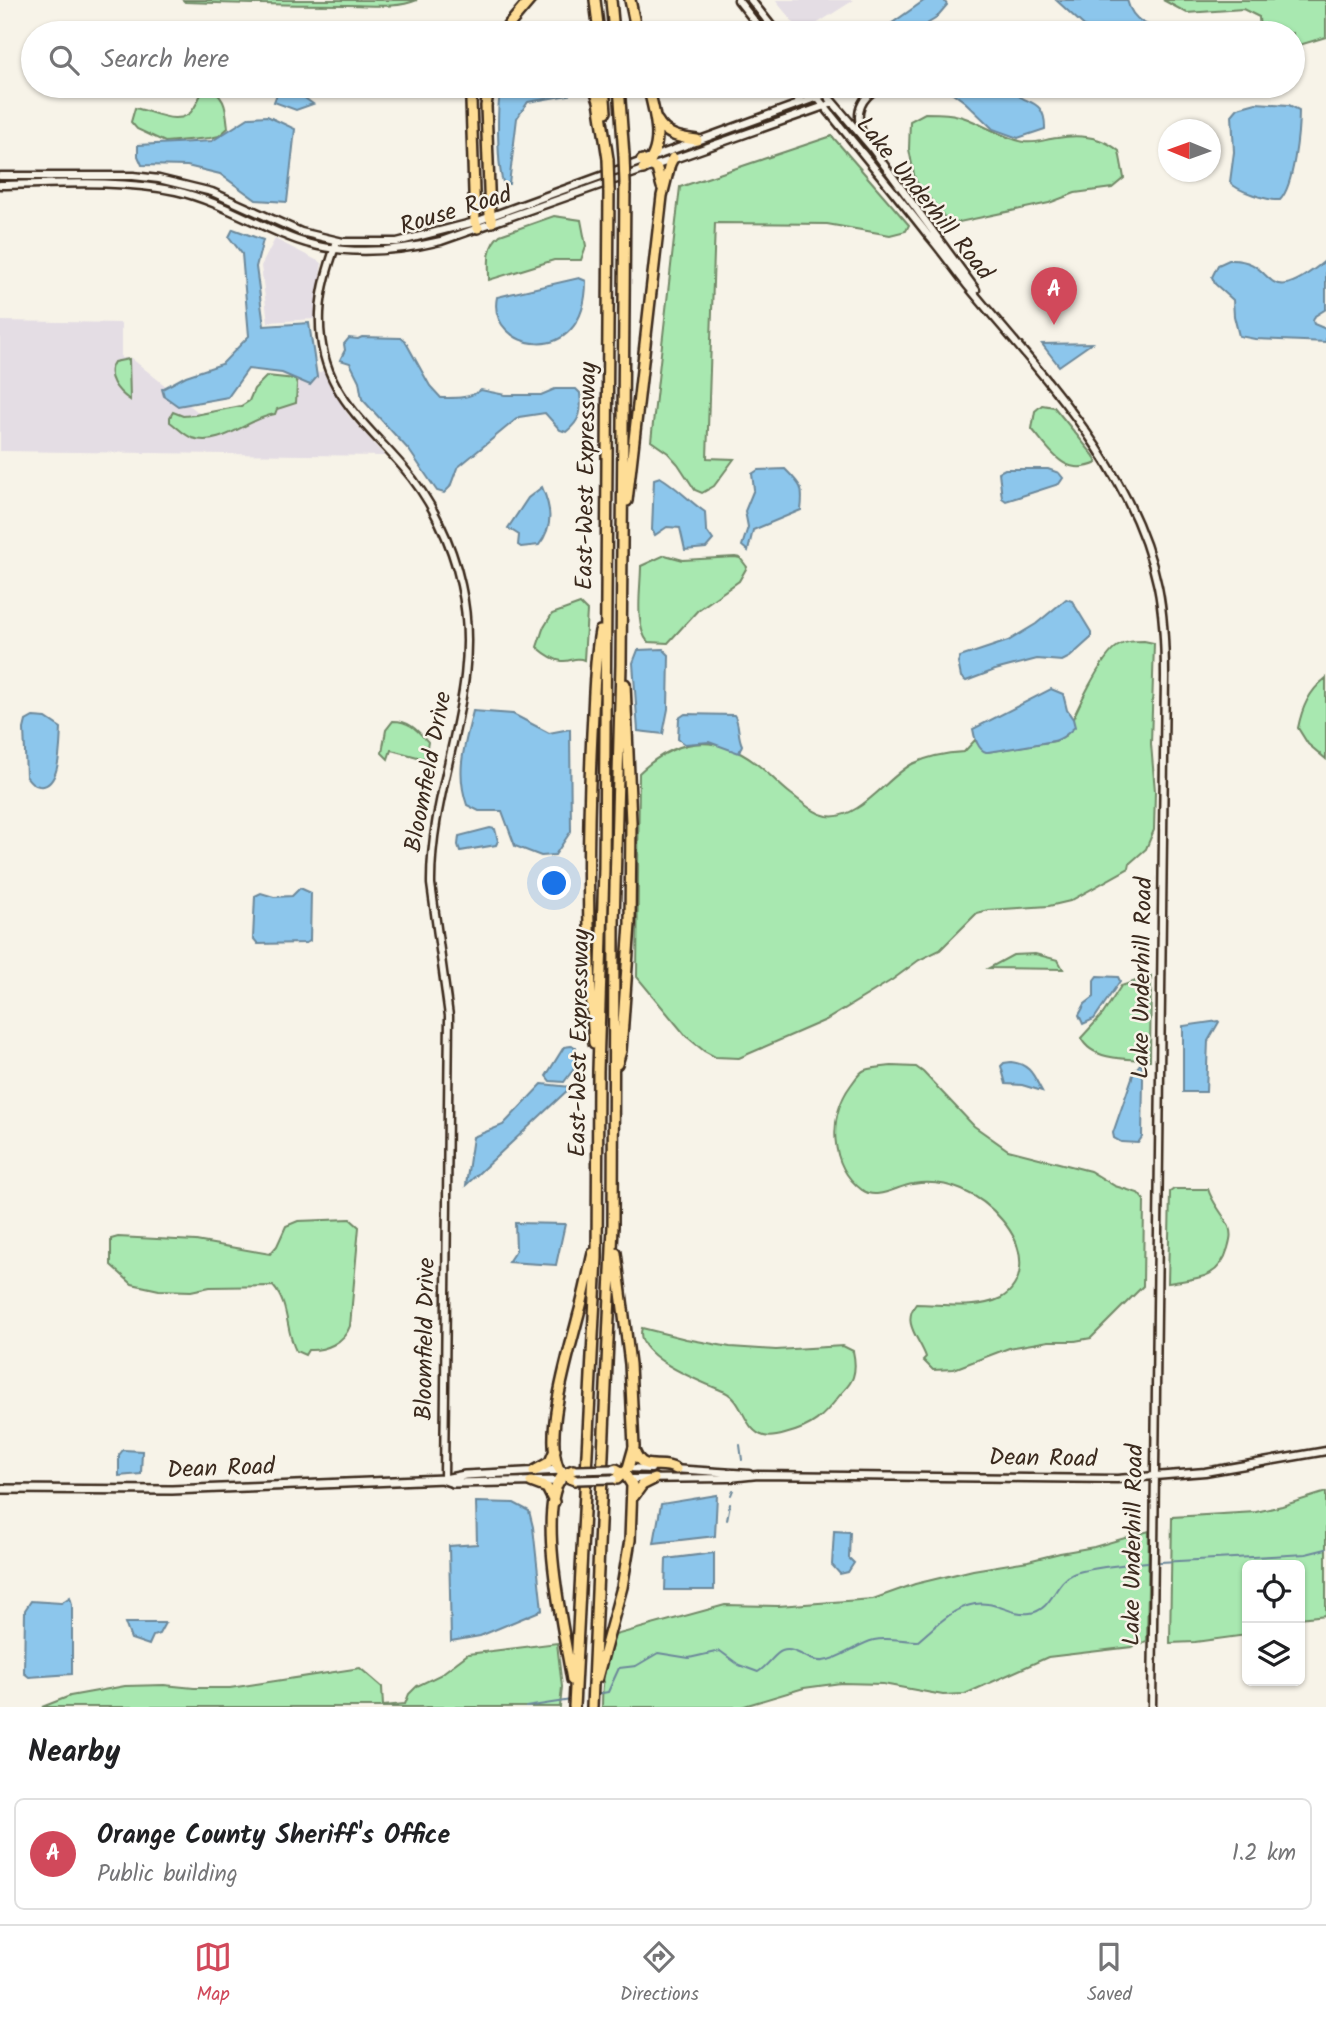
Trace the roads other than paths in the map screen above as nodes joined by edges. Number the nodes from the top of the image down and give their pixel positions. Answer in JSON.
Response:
{"nodes":[{"id":1,"x":530,"y":0,"type":"edge"},
{"id":2,"x":595,"y":0,"type":"edge"},
{"id":3,"x":611,"y":0,"type":"edge"},
{"id":4,"x":630,"y":0,"type":"edge"},
{"id":5,"x":738,"y":0,"type":"edge"},
{"id":6,"x":751,"y":0,"type":"edge"},
{"id":7,"x":512,"y":21,"type":"edge"},
{"id":8,"x":598,"y":21,"type":"edge"},
{"id":9,"x":613,"y":21,"type":"edge"},
{"id":10,"x":634,"y":21,"type":"edge"},
{"id":11,"x":755,"y":21,"type":"edge"},
{"id":12,"x":768,"y":21,"type":"edge"},
{"id":13,"x":471,"y":98,"type":"edge"},
{"id":14,"x":487,"y":98,"type":"edge"},
{"id":15,"x":598,"y":98,"type":"edge"},
{"id":16,"x":605,"y":98,"type":"edge"},
{"id":17,"x":620,"y":98,"type":"edge"},
{"id":18,"x":650,"y":98,"type":"edge"},
{"id":19,"x":800,"y":98,"type":"edge"},
{"id":20,"x":814,"y":98,"type":"edge"},
{"id":21,"x":818,"y":98,"type":"edge"},
{"id":22,"x":829,"y":98,"type":"edge"},
{"id":23,"x":865,"y":98,"type":"edge"},
{"id":24,"x":797,"y":103,"type":"junction"},
{"id":25,"x":833,"y":103,"type":"junction"},
{"id":26,"x":824,"y":106,"type":"junction"},
{"id":27,"x":654,"y":115,"type":"junction"},
{"id":28,"x":697,"y":140,"type":"junction"},
{"id":29,"x":865,"y":140,"type":"junction"},
{"id":30,"x":673,"y":158,"type":"junction"},
{"id":31,"x":608,"y":159,"type":"junction"},
{"id":32,"x":649,"y":163,"type":"junction"},
{"id":33,"x":0,"y":176,"type":"edge"},
{"id":34,"x":0,"y":185,"type":"edge"},
{"id":35,"x":662,"y":196,"type":"junction"},
{"id":36,"x":491,"y":219,"type":"junction"},
{"id":37,"x":476,"y":225,"type":"junction"},
{"id":38,"x":337,"y":241,"type":"junction"},
{"id":39,"x":334,"y":249,"type":"junction"},
{"id":40,"x":984,"y":304,"type":"junction"},
{"id":41,"x":623,"y":517,"type":"junction"},
{"id":42,"x":605,"y":616,"type":"junction"},
{"id":43,"x":621,"y":665,"type":"junction"},
{"id":44,"x":598,"y":1072,"type":"junction"},
{"id":45,"x":614,"y":1075,"type":"junction"},
{"id":46,"x":613,"y":1226,"type":"junction"},
{"id":47,"x":595,"y":1241,"type":"junction"},
{"id":48,"x":634,"y":1447,"type":"junction"},
{"id":49,"x":555,"y":1449,"type":"junction"},
{"id":50,"x":1326,"y":1451,"type":"edge"},
{"id":51,"x":676,"y":1469,"type":"junction"},
{"id":52,"x":575,"y":1470,"type":"joint"},
{"id":53,"x":534,"y":1471,"type":"junction"},
{"id":54,"x":620,"y":1474,"type":"junction"},
{"id":55,"x":561,"y":1475,"type":"junction"},
{"id":56,"x":758,"y":1475,"type":"junction"},
{"id":57,"x":1154,"y":1477,"type":"junction"},
{"id":58,"x":444,"y":1479,"type":"junction"},
{"id":59,"x":654,"y":1479,"type":"junction"},
{"id":60,"x":576,"y":1480,"type":"joint"},
{"id":61,"x":531,"y":1482,"type":"junction"},
{"id":62,"x":0,"y":1489,"type":"edge"},
{"id":63,"x":633,"y":1498,"type":"junction"},
{"id":64,"x":554,"y":1502,"type":"junction"},
{"id":65,"x":575,"y":1696,"type":"junction"},
{"id":66,"x":592,"y":1705,"type":"edge"},
{"id":67,"x":574,"y":1707,"type":"edge"},
{"id":68,"x":1152,"y":1707,"type":"edge"}],
"edges":[{"from":1,"to":7,"type":"highway"},
{"from":2,"to":8,"type":"highway"},
{"from":3,"to":9,"type":"highway"},
{"from":4,"to":10,"type":"highway"},
{"from":5,"to":11,"type":"street"},
{"from":6,"to":12,"type":"street"},
{"from":13,"to":37,"type":"highway"},
{"from":14,"to":36,"type":"highway"},
{"from":15,"to":31,"type":"highway"},
{"from":16,"to":31,"type":"highway","name":"East-West Expressway"},
{"from":17,"to":41,"type":"highway","name":"East-West Expressway","bridge":true},
{"from":18,"to":27,"type":"highway"},
{"from":19,"to":24,"type":"street"},
{"from":20,"to":24,"type":"street","name":"Rouse Road"},
{"from":21,"to":26,"type":"street","name":"Lake Underhill Road"},
{"from":22,"to":25,"type":"street","name":"Lake Underhill Road"},
{"from":23,"to":29,"type":"street"},
{"from":24,"to":28,"type":"street","name":"Rouse Road"},
{"from":25,"to":26,"type":"street","name":"Rouse Road"},
{"from":25,"to":29,"type":"street","name":"Lake Underhill Road"},
{"from":26,"to":30,"type":"street","name":"Rouse Road"},
{"from":26,"to":40,"type":"street","name":"Lake Underhill Road"},
{"from":27,"to":28,"type":"highway"},
{"from":27,"to":32,"type":"highway"},
{"from":28,"to":32,"type":"street","name":"Rouse Road"},
{"from":29,"to":40,"type":"street","name":"Lake Underhill Road"},
{"from":30,"to":32,"type":"street","name":"Rouse Road"},
{"from":30,"to":35,"type":"highway"},
{"from":31,"to":42,"type":"highway","name":"East-West Expressway","bridge":true},
{"from":32,"to":35,"type":"highway"},
{"from":32,"to":36,"type":"street","name":"Rouse Road"},
{"from":33,"to":38,"type":"street","name":"Rouse Road"},
{"from":34,"to":39,"type":"street","name":"Rouse Road"},
{"from":35,"to":41,"type":"highway"},
{"from":36,"to":37,"type":"street","name":"Rouse Road"},
{"from":37,"to":38,"type":"street","name":"Rouse Road"},
{"from":37,"to":39,"type":"street","name":"Rouse Road"},
{"from":38,"to":39,"type":"street","name":"Bloomfield Drive"},
{"from":39,"to":58,"type":"street","name":"Bloomfield Drive"},
{"from":40,"to":57,"type":"street","name":"Lake Underhill Road"},
{"from":41,"to":43,"type":"highway","name":"East-West Expressway"},
{"from":42,"to":44,"type":"highway","name":"East-West Expressway"},
{"from":42,"to":44,"type":"highway"},
{"from":43,"to":45,"type":"highway","name":"East-West Expressway"},
{"from":43,"to":45,"type":"highway"},
{"from":44,"to":47,"type":"highway","name":"East-West Expressway"},
{"from":45,"to":46,"type":"highway","name":"East-West Expressway"},
{"from":46,"to":48,"type":"highway"},
{"from":46,"to":66,"type":"highway","name":"East-West Expressway"},
{"from":47,"to":49,"type":"highway"},
{"from":47,"to":65,"type":"highway","name":"East-West Expressway"},
{"from":48,"to":51,"type":"highway"},
{"from":48,"to":54,"type":"highway"},
{"from":49,"to":53,"type":"highway"},
{"from":49,"to":55,"type":"highway"},
{"from":50,"to":57,"type":"street","name":"Dean Road"},
{"from":51,"to":54,"type":"street","name":"Dean Road"},
{"from":51,"to":56,"type":"street","name":"Dean Road"},
{"from":52,"to":54,"type":"main road","name":"Dean Road","bridge":true},
{"from":52,"to":55,"type":"highway"},
{"from":53,"to":55,"type":"main road","name":"Dean Road"},
{"from":53,"to":58,"type":"main road","name":"Dean Road"},
{"from":54,"to":59,"type":"street","name":"Dean Road"},
{"from":54,"to":60,"type":"main road","name":"Dean Road","bridge":true},
{"from":54,"to":63,"type":"highway"},
{"from":55,"to":60,"type":"highway"},
{"from":55,"to":61,"type":"main road","name":"Dean Road"},
{"from":55,"to":64,"type":"highway"},
{"from":56,"to":57,"type":"street","name":"Dean Road"},
{"from":56,"to":59,"type":"street","name":"Dean Road"},
{"from":57,"to":68,"type":"street","name":"Lake Underhill Road"},
{"from":58,"to":61,"type":"main road","name":"Dean Road"},
{"from":58,"to":62,"type":"main road","name":"Dean Road"},
{"from":59,"to":63,"type":"highway"},
{"from":61,"to":64,"type":"highway"},
{"from":63,"to":66,"type":"highway"},
{"from":64,"to":65,"type":"highway"},
{"from":65,"to":67,"type":"highway","name":"East-West Expressway"}]}
